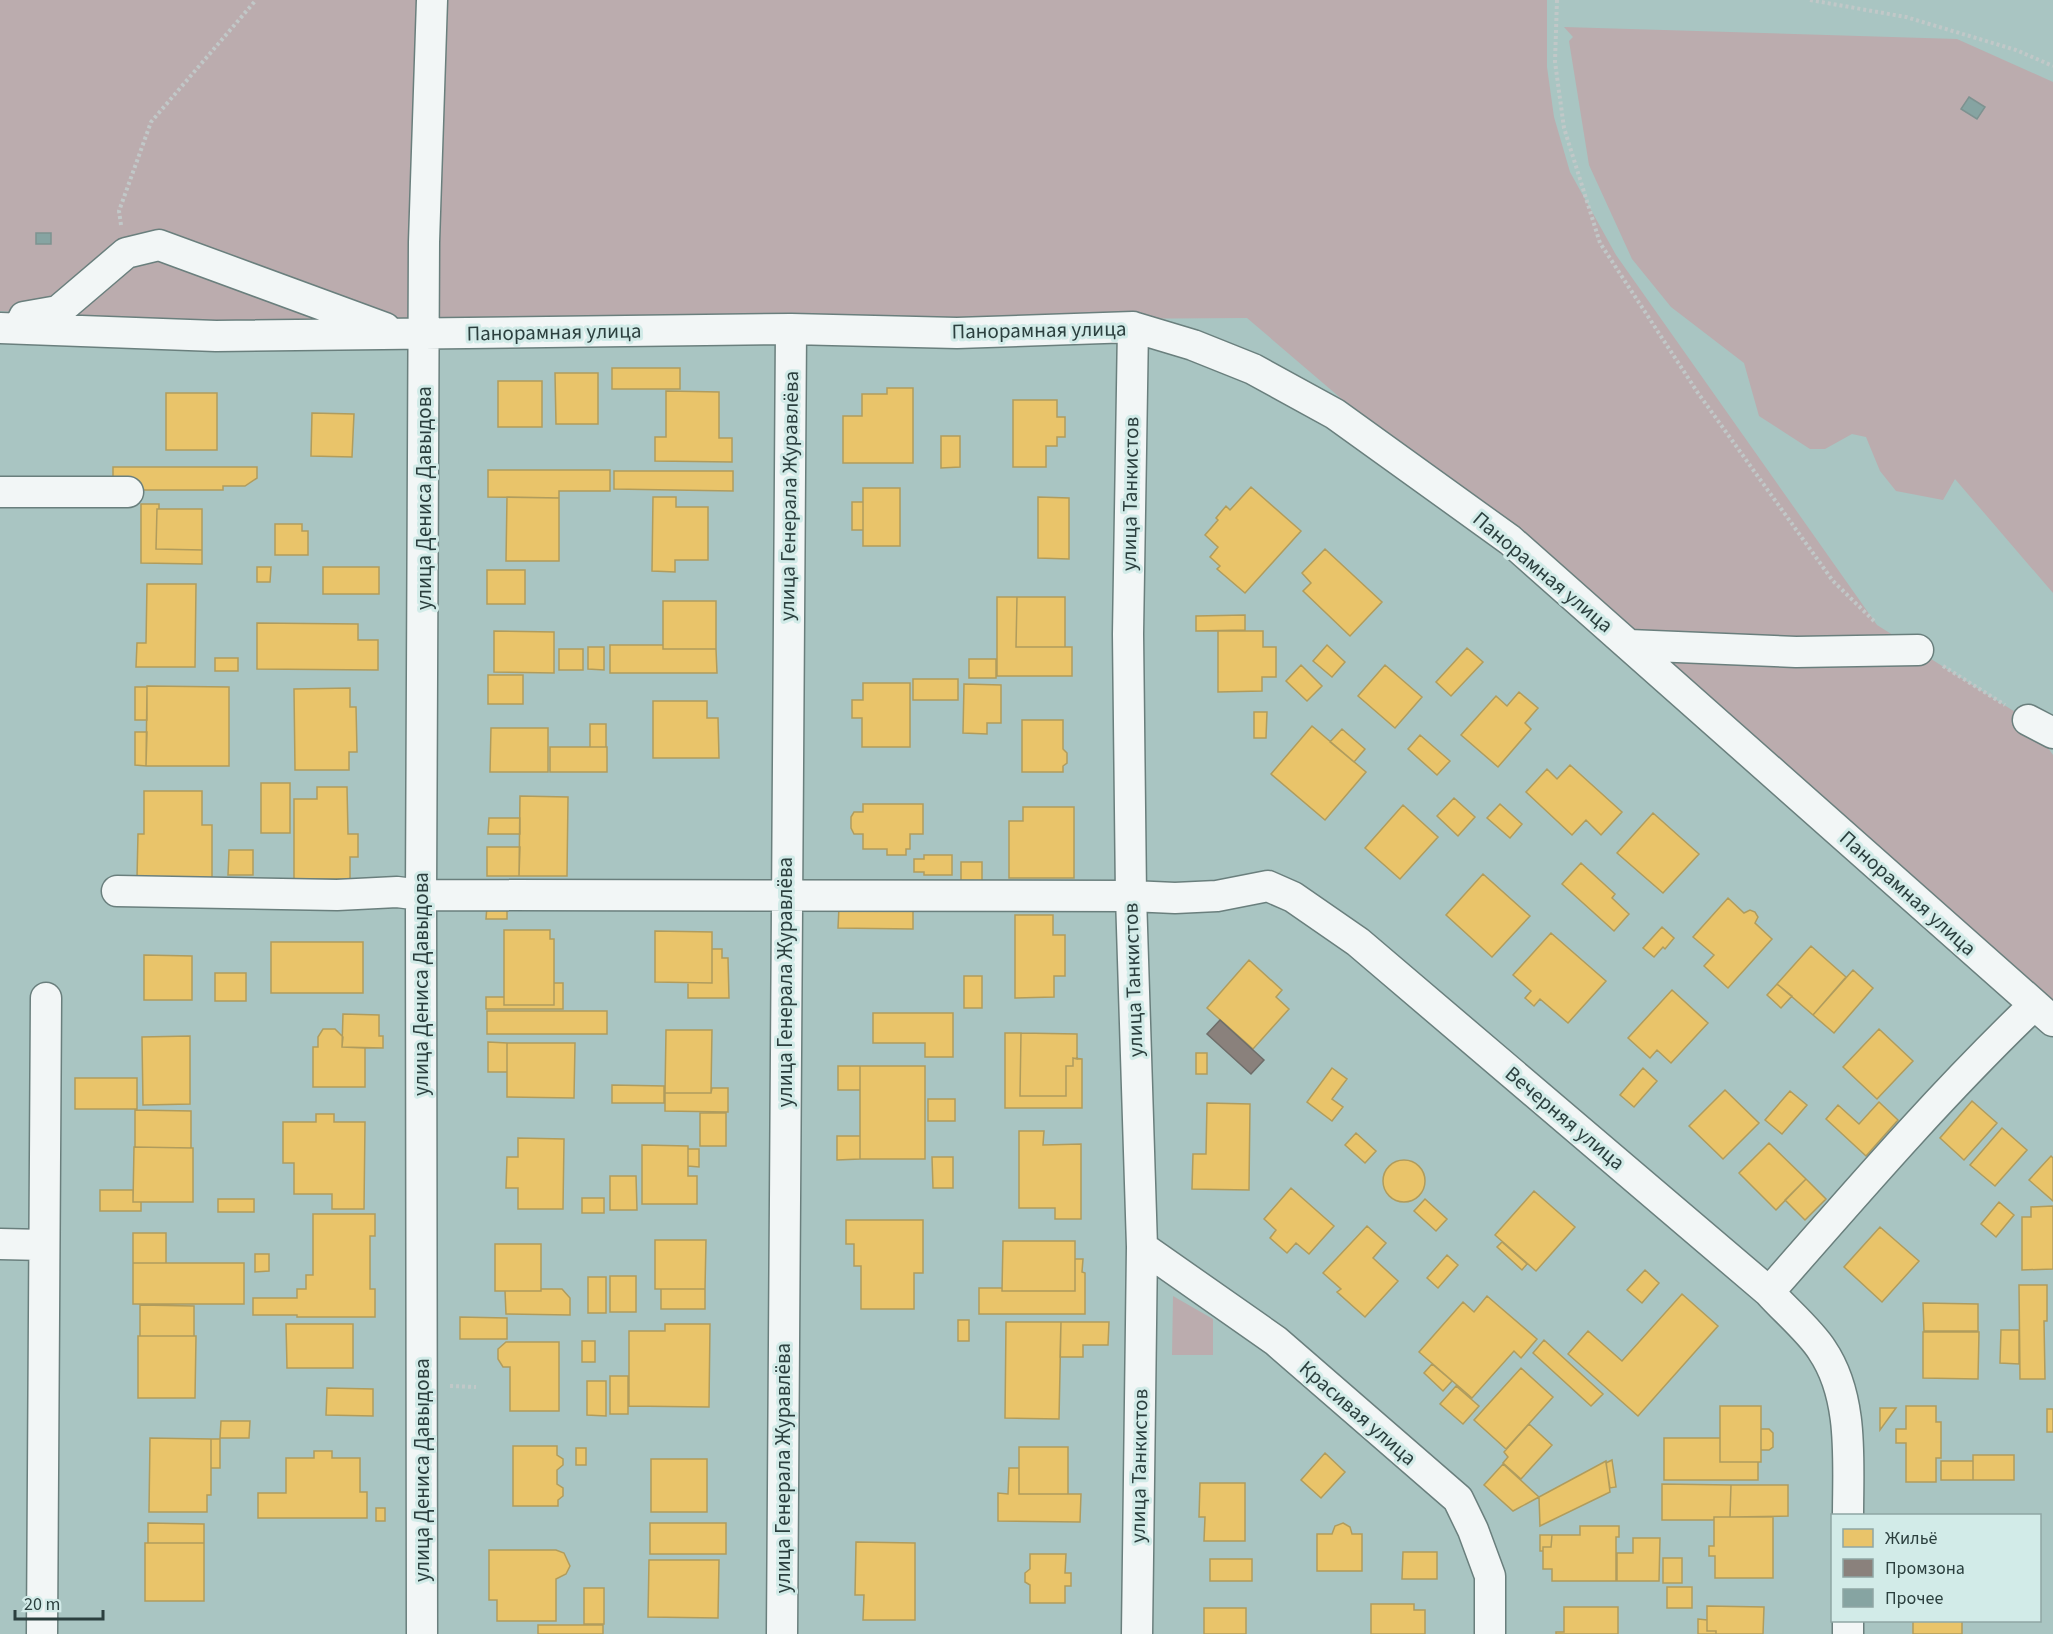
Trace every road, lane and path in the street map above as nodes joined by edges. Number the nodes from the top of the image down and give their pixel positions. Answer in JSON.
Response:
{"nodes":[{"id":1,"x":256,"y":0,"type":"edge"},
{"id":2,"x":432,"y":0,"type":"edge"},
{"id":3,"x":1557,"y":0,"type":"edge"},
{"id":4,"x":1810,"y":0,"type":"edge"},
{"id":5,"x":2053,"y":66,"type":"edge"},
{"id":6,"x":126,"y":253,"type":"junction"},
{"id":7,"x":0,"y":321,"type":"edge"},
{"id":8,"x":1132,"y":327,"type":"junction"},
{"id":9,"x":0,"y":328,"type":"edge"},
{"id":10,"x":791,"y":329,"type":"junction"},
{"id":11,"x":413,"y":334,"type":"junction"},
{"id":12,"x":0,"y":492,"type":"edge"},
{"id":13,"x":128,"y":492,"type":"dead end"},
{"id":14,"x":1877,"y":625,"type":"dead end"},
{"id":15,"x":1629,"y":645,"type":"junction"},
{"id":16,"x":1918,"y":650,"type":"joint"},
{"id":17,"x":2041,"y":727,"type":"edge"},
{"id":18,"x":117,"y":891,"type":"dead end"},
{"id":19,"x":786,"y":894,"type":"junction"},
{"id":20,"x":421,"y":895,"type":"junction"},
{"id":21,"x":1131,"y":896,"type":"junction"},
{"id":22,"x":46,"y":998,"type":"dead end"},
{"id":23,"x":2044,"y":1013,"type":"edge"},
{"id":24,"x":0,"y":1244,"type":"edge"},
{"id":25,"x":44,"y":1245,"type":"junction"},
{"id":26,"x":1142,"y":1247,"type":"junction"},
{"id":27,"x":1769,"y":1292,"type":"junction"},
{"id":28,"x":1848,"y":1514,"type":"edge"},
{"id":29,"x":42,"y":1634,"type":"edge"},
{"id":30,"x":422,"y":1634,"type":"edge"},
{"id":31,"x":782,"y":1634,"type":"edge"},
{"id":32,"x":1137,"y":1634,"type":"edge"},
{"id":33,"x":1490,"y":1634,"type":"edge"}],
"edges":[{"from":1,"to":6,"type":"path"},
{"from":2,"to":11,"type":"street","name":"улица Дениса Давыдова"},
{"from":3,"to":14,"type":"path"},
{"from":4,"to":5,"type":"path"},
{"from":6,"to":7,"type":"street"},
{"from":6,"to":11,"type":"street"},
{"from":8,"to":10,"type":"street","name":"Панорамная улица"},
{"from":8,"to":15,"type":"street","name":"Панорамная улица"},
{"from":8,"to":21,"type":"street","name":"улица Танкистов"},
{"from":9,"to":11,"type":"street","name":"Панорамная улица"},
{"from":10,"to":11,"type":"street","name":"Панорамная улица"},
{"from":10,"to":19,"type":"street","name":"улица Генерала Журавлёва"},
{"from":11,"to":20,"type":"street","name":"улица Дениса Давыдова"},
{"from":12,"to":13,"type":"street"},
{"from":15,"to":16,"type":"street"},
{"from":15,"to":23,"type":"street","name":"Панорамная улица"},
{"from":16,"to":17,"type":"path"},
{"from":18,"to":20,"type":"street","name":"Вечерняя улица"},
{"from":19,"to":20,"type":"street","name":"Вечерняя улица"},
{"from":19,"to":21,"type":"street","name":"Вечерняя улица"},
{"from":19,"to":31,"type":"street","name":"улица Генерала Журавлёва"},
{"from":20,"to":30,"type":"street","name":"улица Дениса Давыдова"},
{"from":21,"to":26,"type":"street","name":"улица Танкистов"},
{"from":21,"to":27,"type":"street","name":"Вечерняя улица"},
{"from":22,"to":25,"type":"street"},
{"from":23,"to":27,"type":"street"},
{"from":24,"to":25,"type":"street"},
{"from":25,"to":29,"type":"street"},
{"from":26,"to":32,"type":"street","name":"улица Танкистов"},
{"from":26,"to":33,"type":"street","name":"Красивая улица"},
{"from":27,"to":28,"type":"street","name":"Вечерняя улица"}]}
